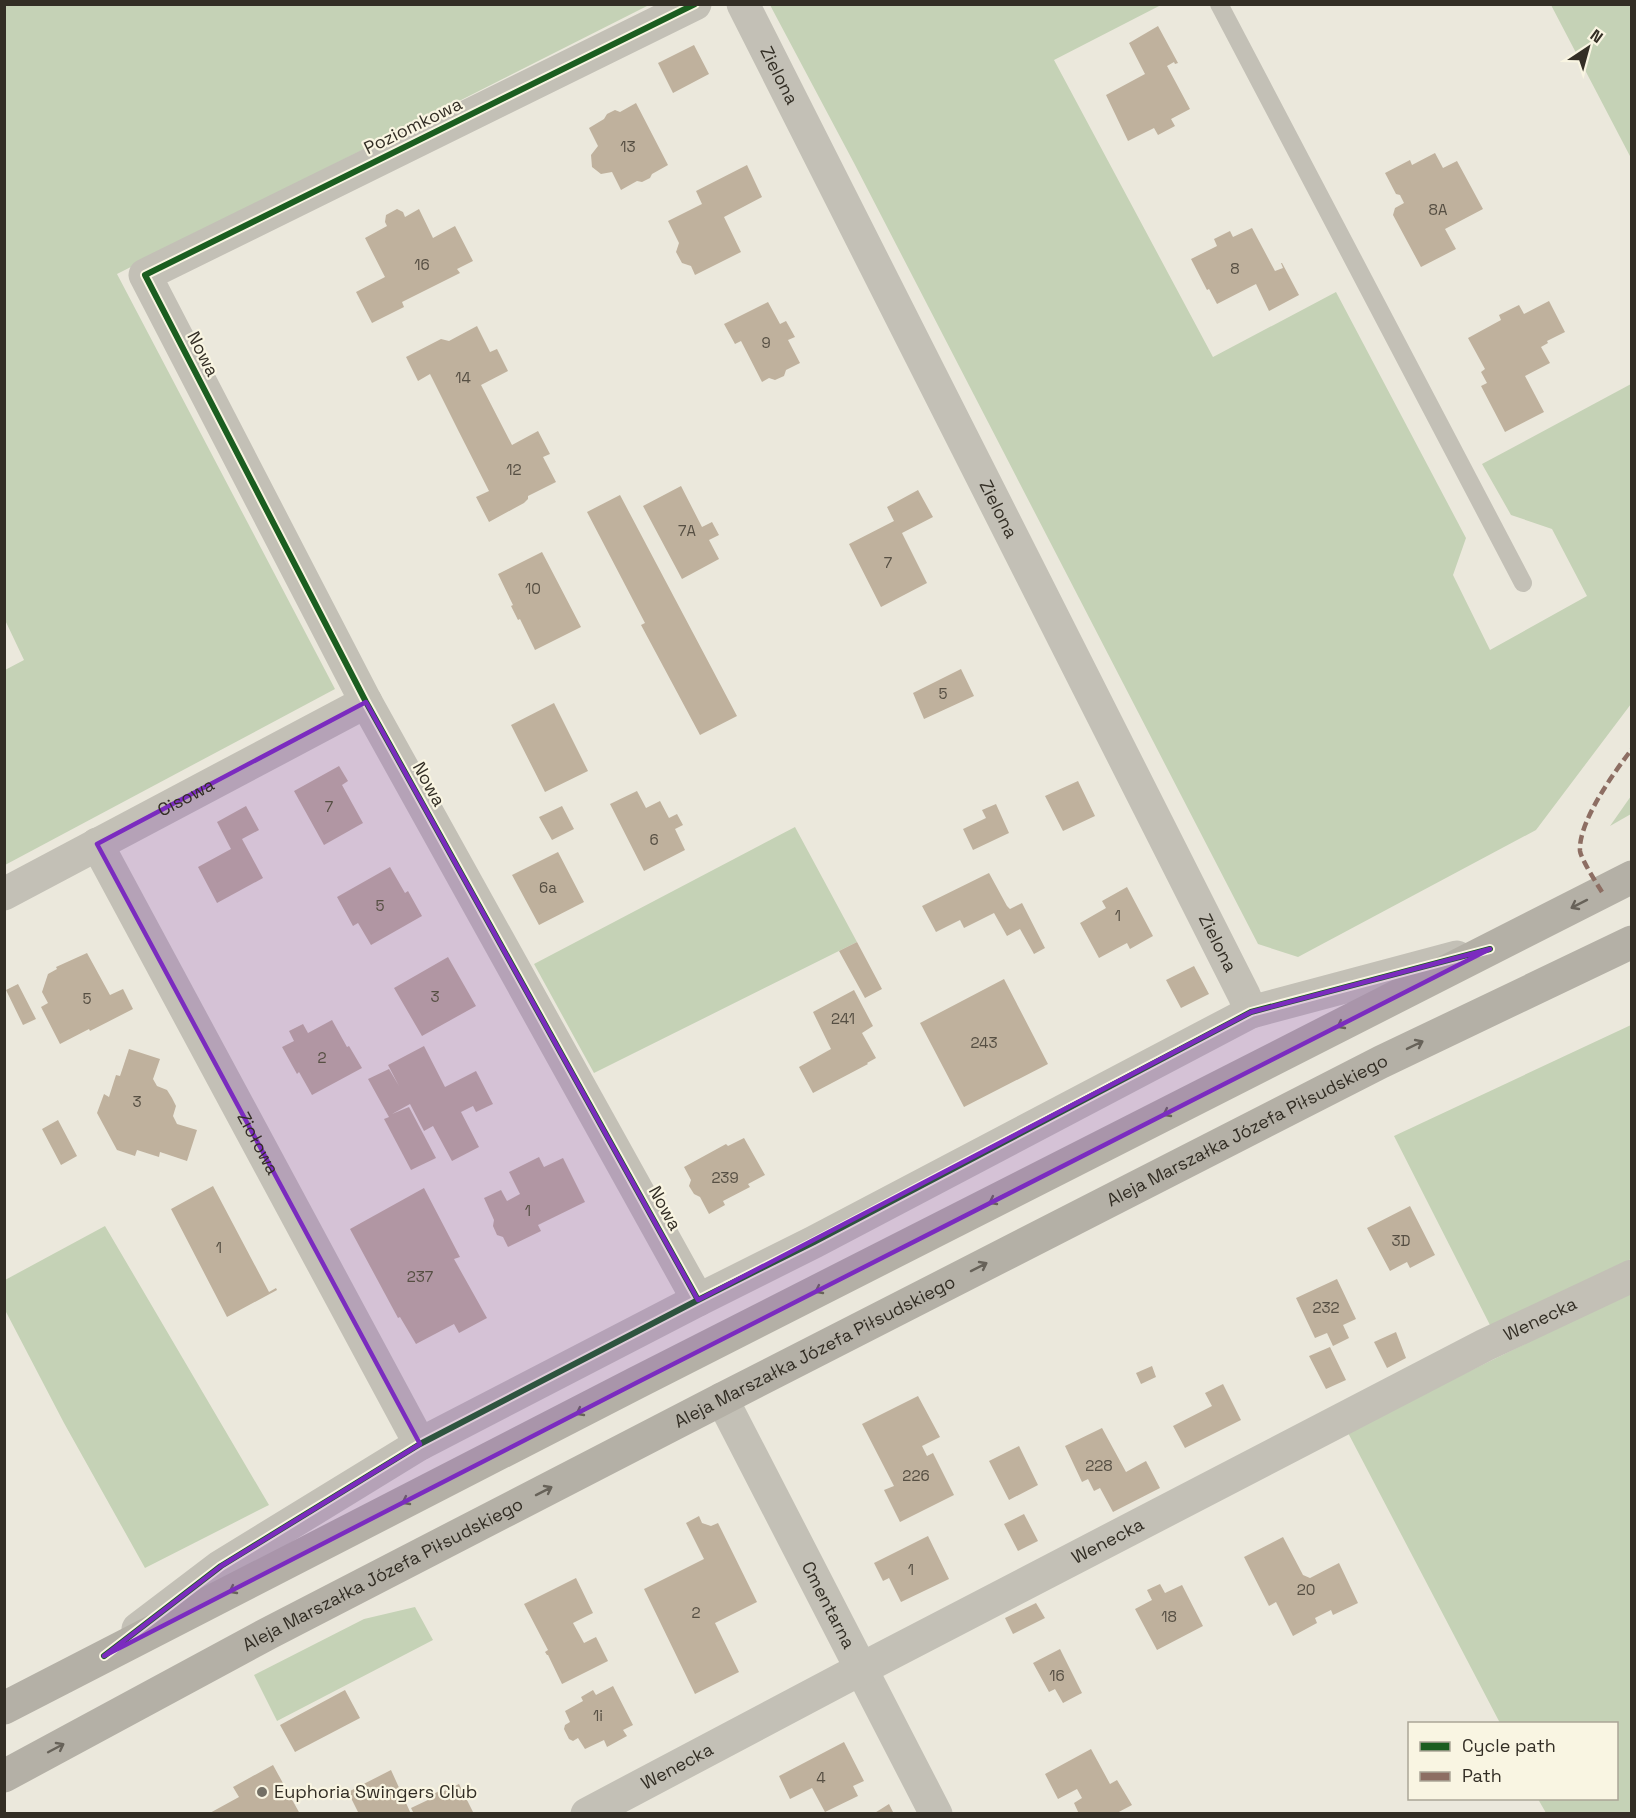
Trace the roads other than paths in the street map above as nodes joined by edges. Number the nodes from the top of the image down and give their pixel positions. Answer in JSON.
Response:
{"nodes":[{"id":1,"x":695,"y":4,"type":"edge"},
{"id":2,"x":743,"y":4,"type":"edge"},
{"id":3,"x":1219,"y":4,"type":"edge"},
{"id":4,"x":145,"y":275,"type":"joint"},
{"id":5,"x":1523,"y":583,"type":"dead end"},
{"id":6,"x":366,"y":702,"type":"junction"},
{"id":7,"x":97,"y":844,"type":"junction"},
{"id":8,"x":1632,"y":877,"type":"edge"},
{"id":9,"x":4,"y":894,"type":"edge"},
{"id":10,"x":1632,"y":942,"type":"edge"},
{"id":11,"x":1491,"y":949,"type":"junction"},
{"id":12,"x":1251,"y":1012,"type":"junction"},
{"id":13,"x":1632,"y":1276,"type":"edge"},
{"id":14,"x":698,"y":1300,"type":"junction"},
{"id":15,"x":722,"y":1399,"type":"junction"},
{"id":16,"x":420,"y":1444,"type":"junction"},
{"id":17,"x":104,"y":1656,"type":"junction"},
{"id":18,"x":861,"y":1669,"type":"junction"},
{"id":19,"x":4,"y":1708,"type":"edge"},
{"id":20,"x":4,"y":1776,"type":"edge"},
{"id":21,"x":587,"y":1814,"type":"edge"},
{"id":22,"x":936,"y":1814,"type":"edge"}],
"edges":[{"from":1,"to":4,"type":"street","name":"Poziomkowa"},
{"from":2,"to":12,"type":"street","name":"Zielona"},
{"from":3,"to":5,"type":"lane"},
{"from":4,"to":6,"type":"street","name":"Nowa"},
{"from":6,"to":7,"type":"street","name":"Cisowa"},
{"from":6,"to":14,"type":"street","name":"Nowa"},
{"from":7,"to":9,"type":"street","name":"Cisowa"},
{"from":7,"to":16,"type":"street","name":"Ziołowa"},
{"from":8,"to":11,"type":"main road","one_way":true},
{"from":15,"to":10,"type":"main road","name":"Aleja Marszałka Józefa Piłsudskiego","one_way":true},
{"from":11,"to":12,"type":"street"},
{"from":11,"to":17,"type":"main road","one_way":true},
{"from":12,"to":14,"type":"street"},
{"from":13,"to":18,"type":"street","name":"Wenecka"},
{"from":14,"to":16,"type":"street"},
{"from":15,"to":18,"type":"street","name":"Cmentarna"},
{"from":20,"to":15,"type":"main road","name":"Aleja Marszałka Józefa Piłsudskiego","one_way":true},
{"from":16,"to":17,"type":"street"},
{"from":17,"to":19,"type":"main road"},
{"from":18,"to":21,"type":"street","name":"Wenecka"},
{"from":18,"to":22,"type":"street","name":"Cmentarna"}]}
